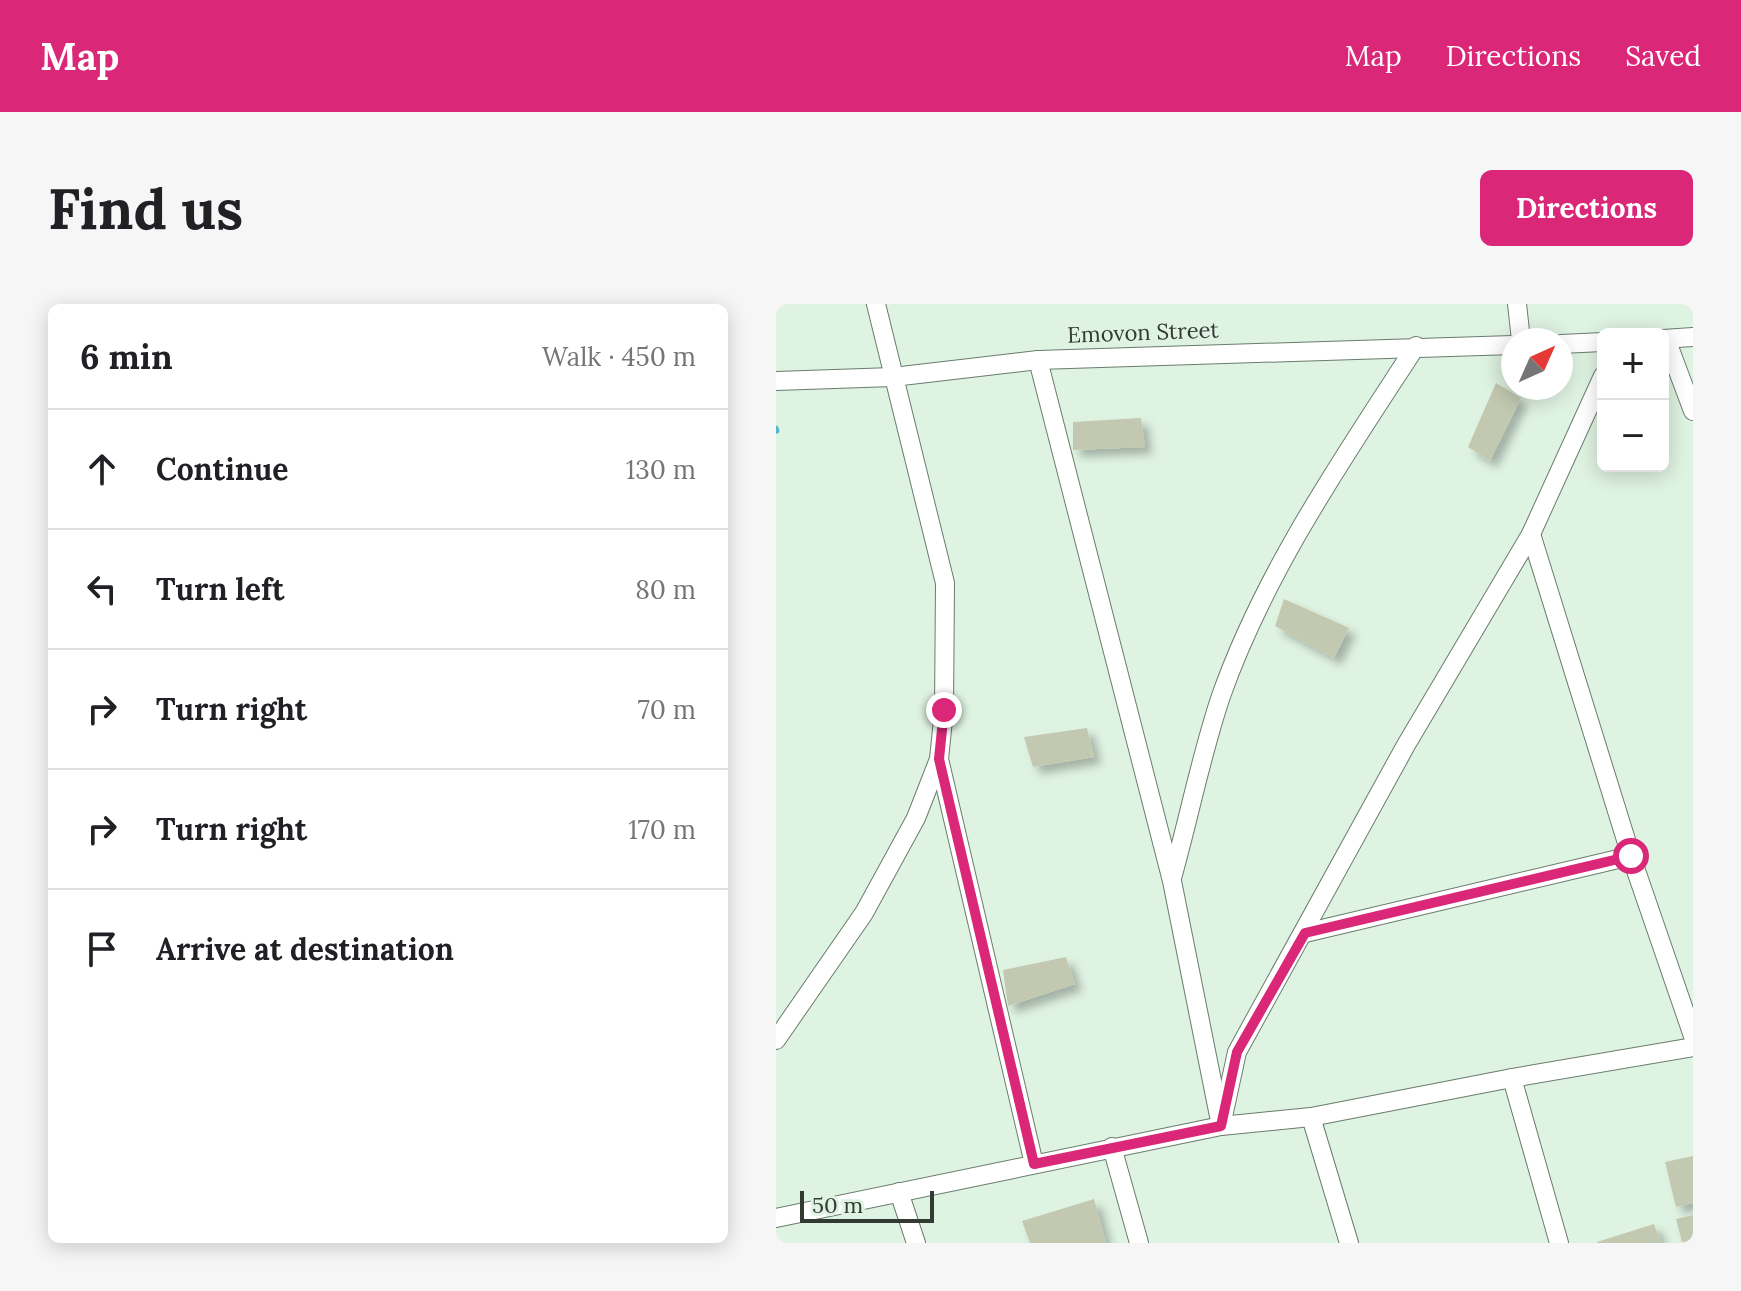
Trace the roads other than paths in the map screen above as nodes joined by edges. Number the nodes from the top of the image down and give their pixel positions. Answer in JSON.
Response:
{"nodes":[{"id":1,"x":876,"y":304,"type":"edge"},
{"id":2,"x":1517,"y":304,"type":"edge"},
{"id":3,"x":1520,"y":328,"type":"edge"},
{"id":4,"x":1693,"y":337,"type":"edge"},
{"id":5,"x":1669,"y":339,"type":"edge"},
{"id":6,"x":1597,"y":342,"type":"edge"},
{"id":7,"x":1573,"y":343,"type":"edge"},
{"id":8,"x":1501,"y":345,"type":"edge"},
{"id":9,"x":1416,"y":346,"type":"junction"},
{"id":10,"x":1669,"y":351,"type":"edge"},
{"id":11,"x":1038,"y":360,"type":"junction"},
{"id":12,"x":893,"y":377,"type":"junction"},
{"id":13,"x":776,"y":381,"type":"edge"},
{"id":14,"x":1597,"y":389,"type":"edge"},
{"id":15,"x":1693,"y":411,"type":"edge"},
{"id":16,"x":1531,"y":534,"type":"junction"},
{"id":17,"x":939,"y":759,"type":"junction"},
{"id":18,"x":1631,"y":856,"type":"junction"},
{"id":19,"x":1172,"y":881,"type":"junction"},
{"id":20,"x":1305,"y":933,"type":"junction"},
{"id":21,"x":1693,"y":1036,"type":"edge"},
{"id":22,"x":776,"y":1040,"type":"edge"},
{"id":23,"x":1693,"y":1047,"type":"edge"},
{"id":24,"x":1512,"y":1078,"type":"junction"},
{"id":25,"x":1311,"y":1117,"type":"junction"},
{"id":26,"x":1221,"y":1126,"type":"junction"},
{"id":27,"x":1112,"y":1147,"type":"junction"},
{"id":28,"x":1034,"y":1164,"type":"junction"},
{"id":29,"x":899,"y":1192,"type":"junction"},
{"id":30,"x":776,"y":1218,"type":"edge"},
{"id":31,"x":916,"y":1243,"type":"edge"},
{"id":32,"x":1139,"y":1243,"type":"edge"},
{"id":33,"x":1349,"y":1243,"type":"edge"},
{"id":34,"x":1559,"y":1243,"type":"edge"}],
"edges":[{"from":1,"to":12,"type":"street"},
{"from":2,"to":3,"type":"street"},
{"from":4,"to":5,"type":"street"},
{"from":6,"to":7,"type":"street"},
{"from":8,"to":9,"type":"street","name":"Emovon Street"},
{"from":9,"to":11,"type":"street","name":"Emovon Street"},
{"from":9,"to":19,"type":"street"},
{"from":10,"to":15,"type":"street"},
{"from":11,"to":12,"type":"street","name":"Emovon Street"},
{"from":11,"to":19,"type":"street"},
{"from":12,"to":13,"type":"street","name":"Emovon Street"},
{"from":12,"to":17,"type":"street"},
{"from":14,"to":16,"type":"street"},
{"from":16,"to":18,"type":"street"},
{"from":16,"to":20,"type":"street"},
{"from":17,"to":22,"type":"street"},
{"from":17,"to":28,"type":"street"},
{"from":18,"to":20,"type":"street"},
{"from":18,"to":21,"type":"street"},
{"from":19,"to":26,"type":"street"},
{"from":20,"to":26,"type":"street"},
{"from":23,"to":24,"type":"street"},
{"from":24,"to":25,"type":"street"},
{"from":24,"to":34,"type":"street"},
{"from":25,"to":26,"type":"street"},
{"from":25,"to":33,"type":"street"},
{"from":26,"to":27,"type":"street"},
{"from":27,"to":28,"type":"street"},
{"from":27,"to":32,"type":"street"},
{"from":28,"to":29,"type":"street"},
{"from":29,"to":30,"type":"street"},
{"from":29,"to":31,"type":"street"}]}
